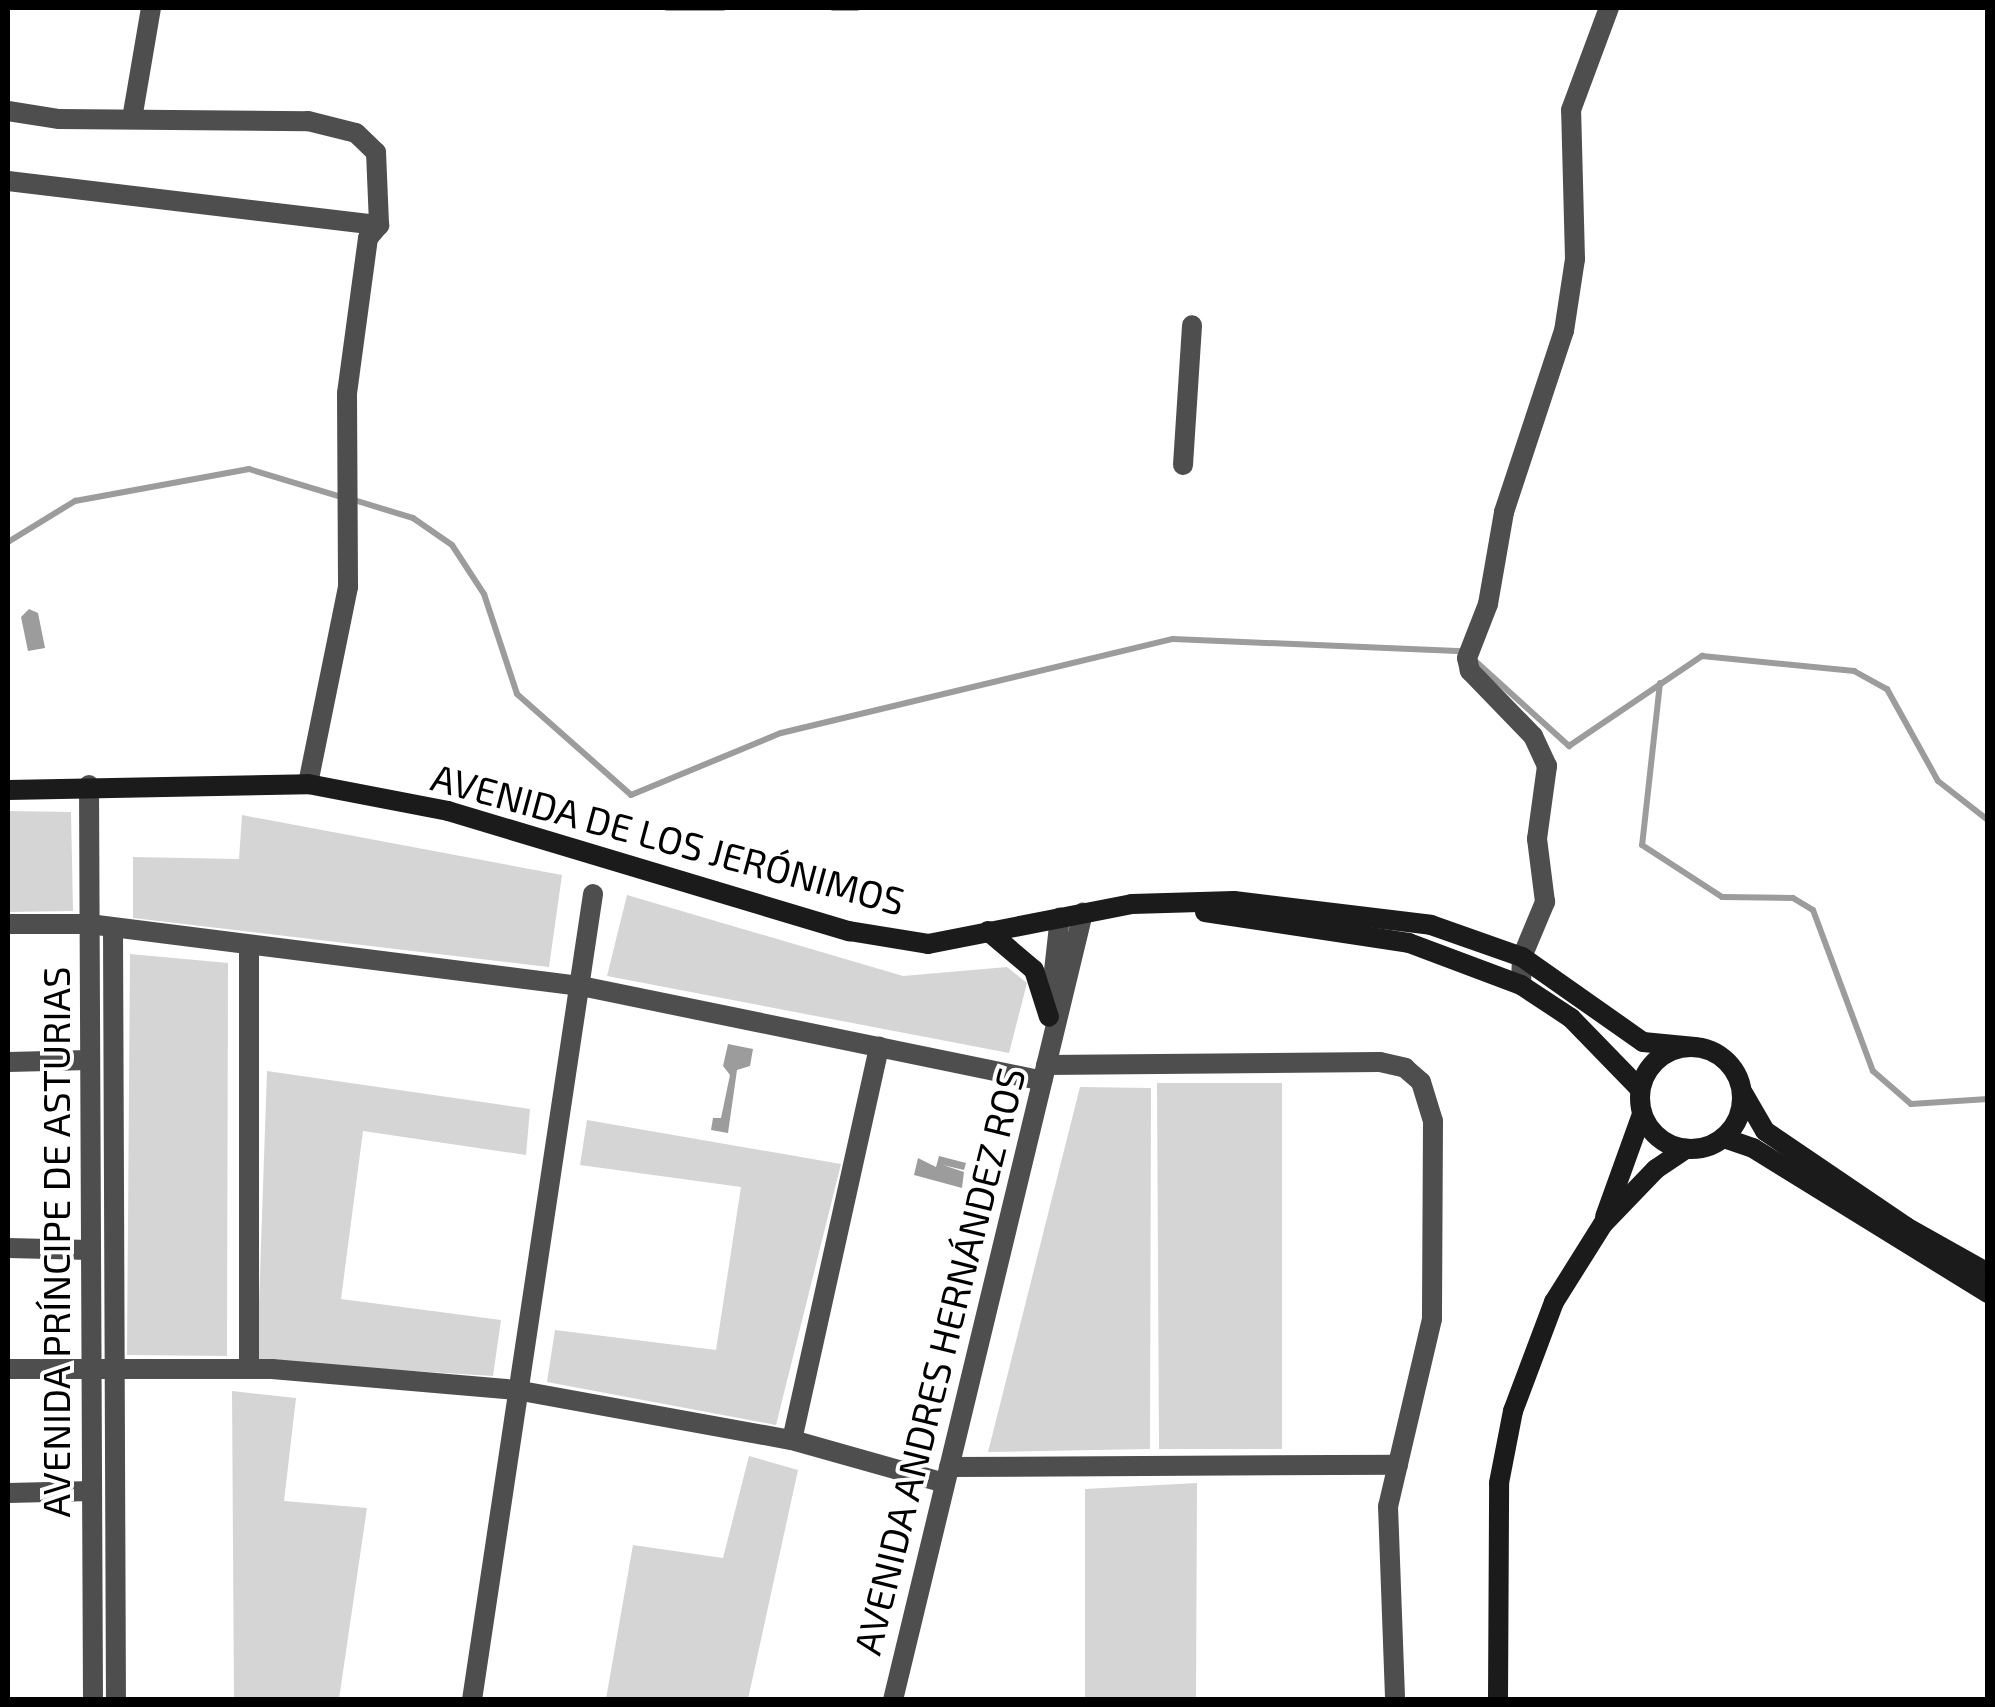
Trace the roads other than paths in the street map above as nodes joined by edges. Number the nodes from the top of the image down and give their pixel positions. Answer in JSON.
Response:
{"nodes":[{"id":1,"x":151,"y":8,"type":"edge"},
{"id":2,"x":1609,"y":8,"type":"edge"},
{"id":3,"x":8,"y":111,"type":"edge"},
{"id":4,"x":132,"y":119,"type":"junction"},
{"id":5,"x":8,"y":182,"type":"edge"},
{"id":6,"x":379,"y":226,"type":"junction"},
{"id":7,"x":1192,"y":325,"type":"dead end"},
{"id":8,"x":1184,"y":465,"type":"dead end"},
{"id":9,"x":308,"y":784,"type":"junction"},
{"id":10,"x":88,"y":785,"type":"junction"},
{"id":11,"x":8,"y":790,"type":"edge"},
{"id":12,"x":593,"y":894,"type":"dead end"},
{"id":13,"x":1148,"y":904,"type":"junction"},
{"id":14,"x":1083,"y":912,"type":"junction"},
{"id":15,"x":1060,"y":917,"type":"junction"},
{"id":16,"x":8,"y":924,"type":"edge"},
{"id":17,"x":89,"y":924,"type":"junction"},
{"id":18,"x":113,"y":928,"type":"junction"},
{"id":19,"x":988,"y":931,"type":"junction"},
{"id":20,"x":249,"y":945,"type":"junction"},
{"id":21,"x":1522,"y":957,"type":"junction"},
{"id":22,"x":1521,"y":985,"type":"junction"},
{"id":23,"x":581,"y":986,"type":"junction"},
{"id":24,"x":1049,"y":1017,"type":"junction"},
{"id":25,"x":1054,"y":1039,"type":"junction"},
{"id":26,"x":879,"y":1048,"type":"junction"},
{"id":27,"x":1695,"y":1048,"type":"junction"},
{"id":28,"x":90,"y":1060,"type":"junction"},
{"id":29,"x":8,"y":1062,"type":"edge"},
{"id":30,"x":1044,"y":1073,"type":"junction"},
{"id":31,"x":1740,"y":1084,"type":"junction"},
{"id":32,"x":1640,"y":1089,"type":"junction"},
{"id":33,"x":1642,"y":1114,"type":"junction"},
{"id":34,"x":1724,"y":1138,"type":"junction"},
{"id":35,"x":1686,"y":1149,"type":"junction"},
{"id":36,"x":1603,"y":1224,"type":"junction"},
{"id":37,"x":8,"y":1248,"type":"edge"},
{"id":38,"x":90,"y":1250,"type":"junction"},
{"id":39,"x":1988,"y":1273,"type":"edge"},
{"id":40,"x":1988,"y":1293,"type":"edge"},
{"id":41,"x":115,"y":1365,"type":"junction"},
{"id":42,"x":91,"y":1367,"type":"junction"},
{"id":43,"x":8,"y":1368,"type":"edge"},
{"id":44,"x":248,"y":1368,"type":"junction"},
{"id":45,"x":516,"y":1390,"type":"junction"},
{"id":46,"x":792,"y":1440,"type":"junction"},
{"id":47,"x":1398,"y":1465,"type":"junction"},
{"id":48,"x":947,"y":1475,"type":"junction"},
{"id":49,"x":92,"y":1492,"type":"junction"},
{"id":50,"x":8,"y":1493,"type":"edge"},
{"id":51,"x":92,"y":1700,"type":"edge"},
{"id":52,"x":116,"y":1700,"type":"edge"},
{"id":53,"x":472,"y":1700,"type":"edge"},
{"id":54,"x":893,"y":1700,"type":"edge"},
{"id":55,"x":1396,"y":1700,"type":"edge"},
{"id":56,"x":1498,"y":1700,"type":"edge"}],
"edges":[{"from":1,"to":4,"type":"street"},
{"from":2,"to":21,"type":"street"},
{"from":3,"to":4,"type":"street"},
{"from":4,"to":6,"type":"street"},
{"from":5,"to":6,"type":"street"},
{"from":6,"to":9,"type":"street"},
{"from":7,"to":8,"type":"street"},
{"from":9,"to":10,"type":"main road","name":"AVENIDA DE LOS JERÓNIMOS"},
{"from":9,"to":19,"type":"main road","name":"AVENIDA DE LOS JERÓNIMOS"},
{"from":10,"to":11,"type":"main road","name":"AVENIDA DE LOS JERÓNIMOS"},
{"from":10,"to":17,"type":"street","name":"AVENIDA PRÍNCIPE DE ASTURIAS"},
{"from":12,"to":23,"type":"street"},
{"from":13,"to":14,"type":"main road","name":"AVENIDA DE LOS JERÓNIMOS"},
{"from":13,"to":21,"type":"main road","name":"AVENIDA DE LOS JERÓNIMOS"},
{"from":13,"to":22,"type":"main road"},
{"from":14,"to":15,"type":"main road","name":"AVENIDA DE LOS JERÓNIMOS"},
{"from":14,"to":25,"type":"street","name":"AVENIDA ANDRES HERNÁNDEZ ROS"},
{"from":15,"to":19,"type":"main road","name":"AVENIDA DE LOS JERÓNIMOS"},
{"from":15,"to":24,"type":"street","name":"AVENIDA ANDRES HERNÁNDEZ ROS"},
{"from":16,"to":17,"type":"street"},
{"from":17,"to":18,"type":"street"},
{"from":17,"to":28,"type":"street","name":"AVENIDA PRÍNCIPE DE ASTURIAS"},
{"from":18,"to":20,"type":"street"},
{"from":18,"to":41,"type":"street","name":"AVENIDA PRÍNCIPE DE ASTURIAS"},
{"from":19,"to":24,"type":"main road"},
{"from":20,"to":23,"type":"street"},
{"from":20,"to":44,"type":"street"},
{"from":21,"to":22,"type":"street"},
{"from":21,"to":27,"type":"main road","name":"AVENIDA DE LOS JERÓNIMOS"},
{"from":22,"to":32,"type":"main road"},
{"from":23,"to":26,"type":"street"},
{"from":23,"to":45,"type":"street"},
{"from":24,"to":25,"type":"street","name":"AVENIDA ANDRES HERNÁNDEZ ROS"},
{"from":25,"to":30,"type":"street","name":"AVENIDA ANDRES HERNÁNDEZ ROS"},
{"from":26,"to":30,"type":"street"},
{"from":26,"to":46,"type":"street"},
{"from":27,"to":31,"type":"main road"},
{"from":27,"to":32,"type":"main road"},
{"from":28,"to":29,"type":"street"},
{"from":28,"to":38,"type":"street","name":"AVENIDA PRÍNCIPE DE ASTURIAS"},
{"from":30,"to":47,"type":"street"},
{"from":30,"to":48,"type":"street","name":"AVENIDA ANDRES HERNÁNDEZ ROS"},
{"from":31,"to":34,"type":"main road"},
{"from":31,"to":39,"type":"main road"},
{"from":32,"to":33,"type":"main road"},
{"from":33,"to":35,"type":"main road"},
{"from":33,"to":36,"type":"main road"},
{"from":34,"to":35,"type":"main road"},
{"from":34,"to":40,"type":"main road"},
{"from":35,"to":36,"type":"main road"},
{"from":36,"to":56,"type":"main road"},
{"from":37,"to":38,"type":"street"},
{"from":38,"to":42,"type":"street","name":"AVENIDA PRÍNCIPE DE ASTURIAS"},
{"from":41,"to":42,"type":"street"},
{"from":41,"to":44,"type":"street"},
{"from":41,"to":52,"type":"street","name":"AVENIDA PRÍNCIPE DE ASTURIAS"},
{"from":42,"to":43,"type":"street"},
{"from":42,"to":49,"type":"street","name":"AVENIDA PRÍNCIPE DE ASTURIAS"},
{"from":44,"to":45,"type":"street"},
{"from":45,"to":46,"type":"street"},
{"from":45,"to":53,"type":"street"},
{"from":46,"to":48,"type":"street"},
{"from":47,"to":48,"type":"street"},
{"from":47,"to":55,"type":"street"},
{"from":48,"to":54,"type":"street","name":"AVENIDA ANDRES HERNÁNDEZ ROS"},
{"from":49,"to":50,"type":"street"},
{"from":49,"to":51,"type":"street","name":"AVENIDA PRÍNCIPE DE ASTURIAS"}]}
